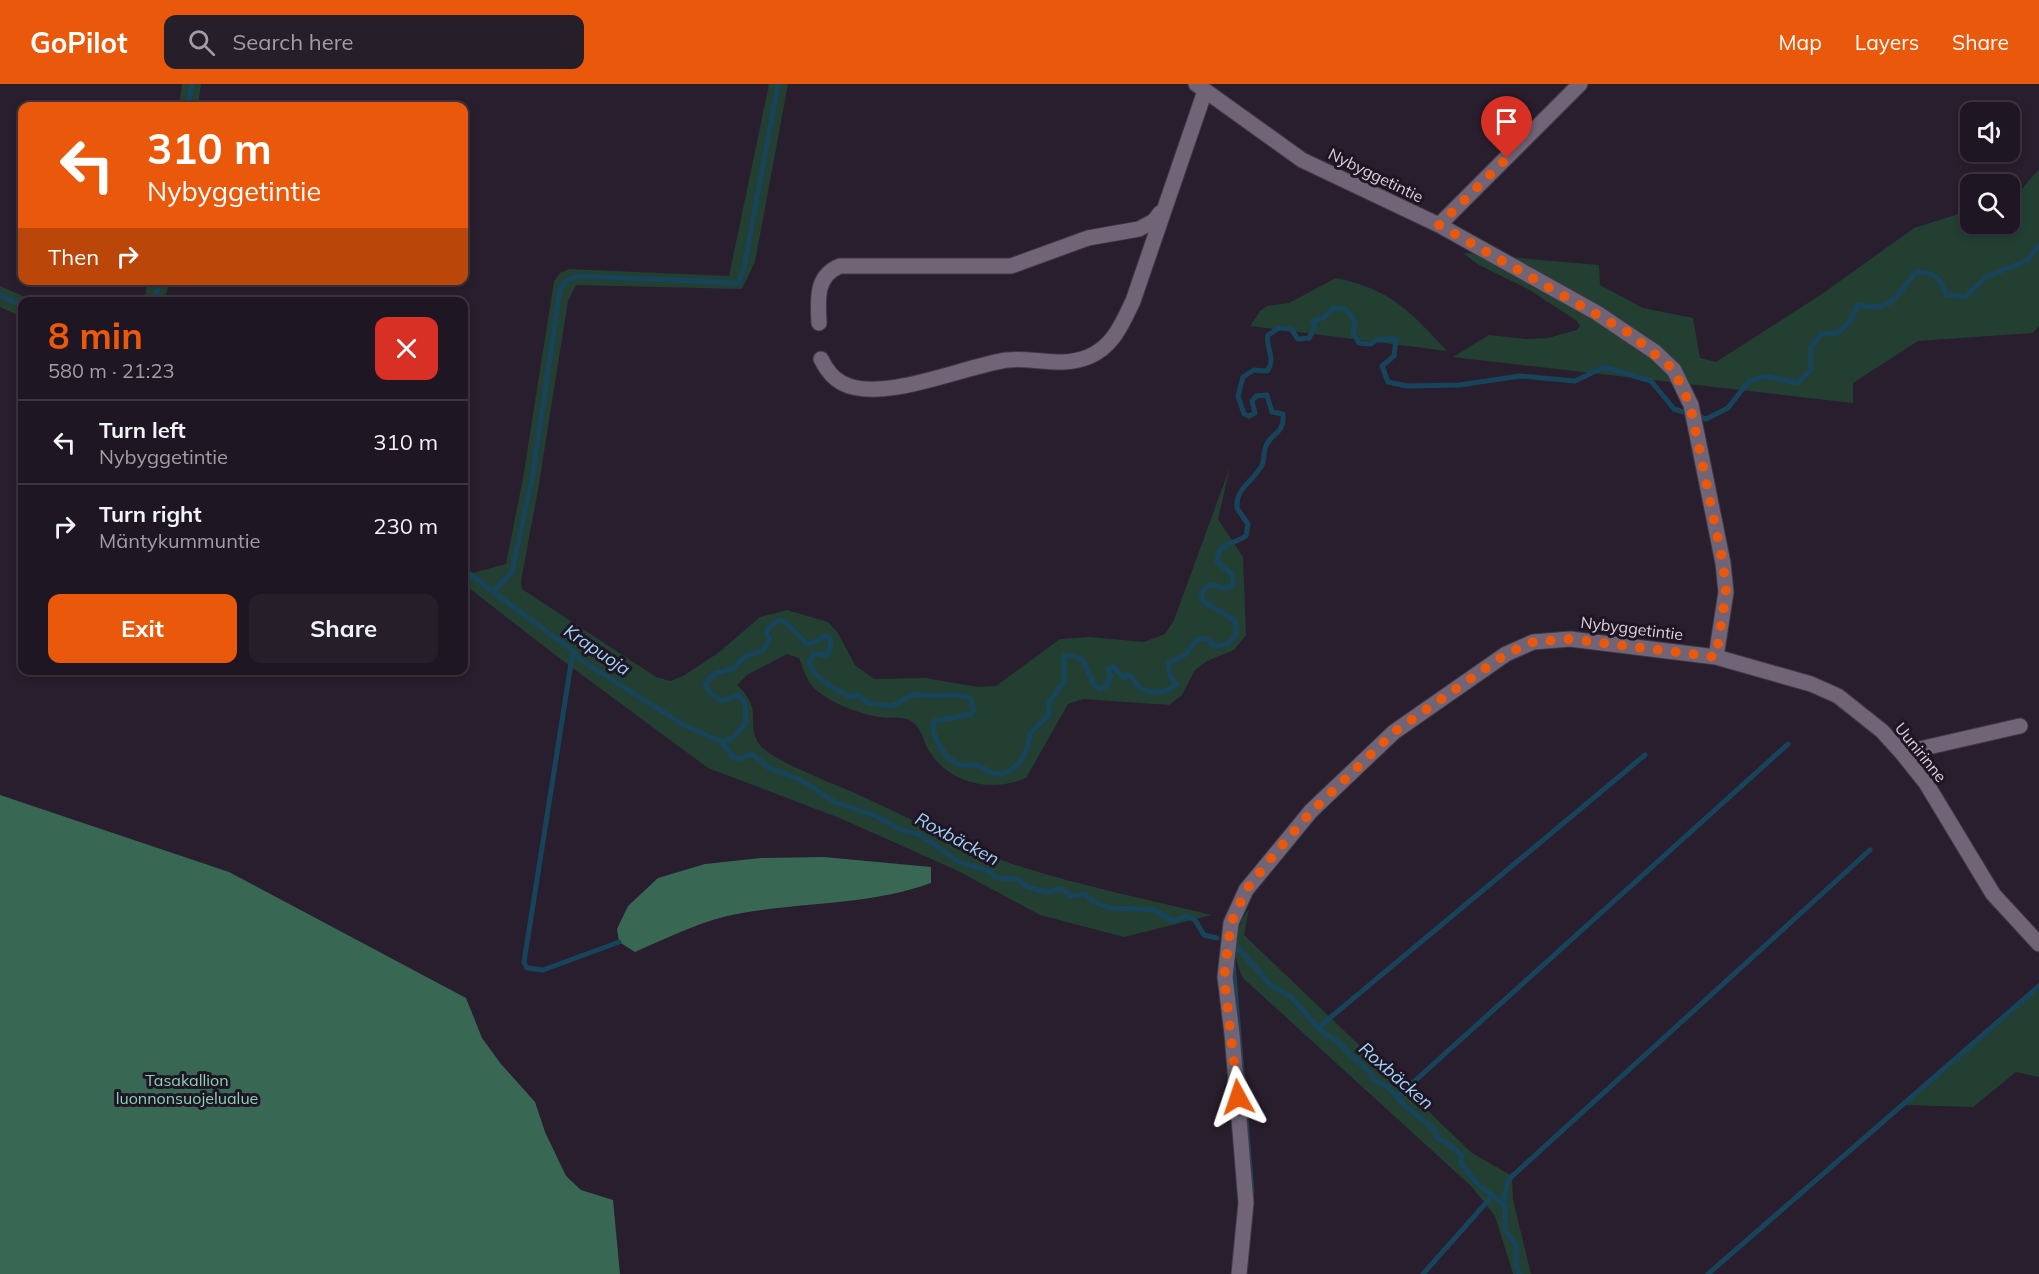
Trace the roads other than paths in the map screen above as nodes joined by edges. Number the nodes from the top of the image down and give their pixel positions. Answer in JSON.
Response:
{"nodes":[{"id":1,"x":1580,"y":84,"type":"edge"},
{"id":2,"x":1201,"y":88,"type":"edge"},
{"id":3,"x":1164,"y":209,"type":"junction"},
{"id":4,"x":1439,"y":225,"type":"junction"},
{"id":5,"x":819,"y":322,"type":"dead end"},
{"id":6,"x":821,"y":359,"type":"dead end"},
{"id":7,"x":1716,"y":657,"type":"junction"},
{"id":8,"x":2020,"y":726,"type":"dead end"},
{"id":9,"x":1902,"y":753,"type":"junction"},
{"id":10,"x":2039,"y":944,"type":"edge"},
{"id":11,"x":1239,"y":1274,"type":"edge"}],
"edges":[{"from":1,"to":4,"type":"street"},
{"from":2,"to":3,"type":"street"},
{"from":2,"to":4,"type":"street","name":"Nybyggetintie"},
{"from":3,"to":5,"type":"street"},
{"from":3,"to":6,"type":"street"},
{"from":4,"to":7,"type":"street","name":"Nybyggetintie"},
{"from":7,"to":9,"type":"street","name":"Uunirinne"},
{"from":7,"to":11,"type":"street","name":"Nybyggetintie"},
{"from":8,"to":9,"type":"street"},
{"from":9,"to":10,"type":"street","name":"Uunirinne"}]}
